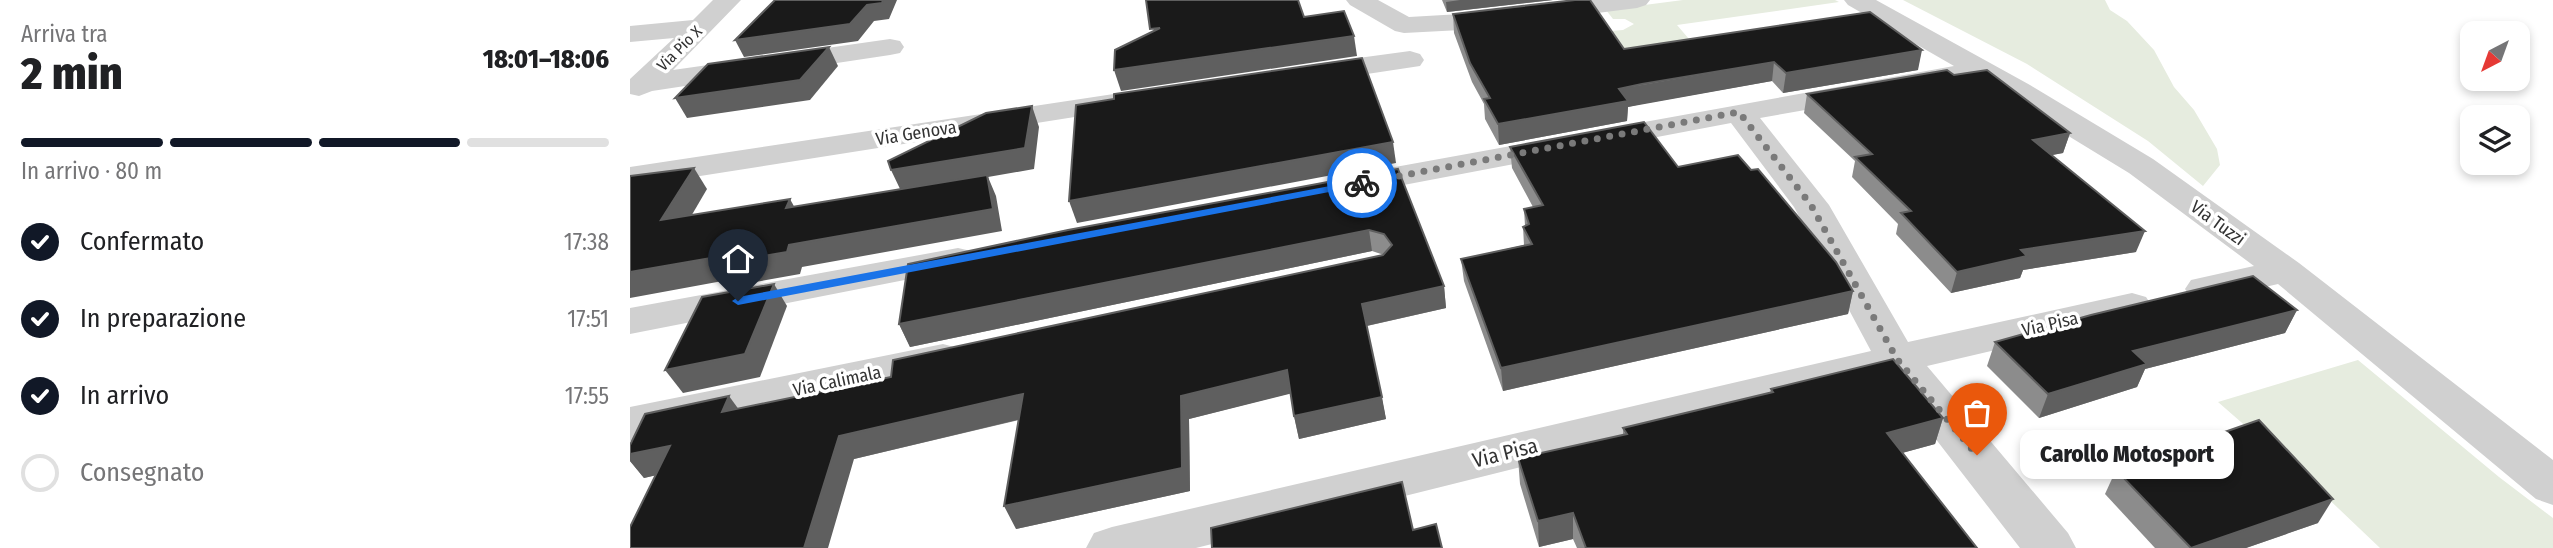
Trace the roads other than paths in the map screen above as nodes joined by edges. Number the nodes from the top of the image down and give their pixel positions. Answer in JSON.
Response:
{"nodes":[{"id":1,"x":728,"y":0,"type":"edge"},
{"id":2,"x":1359,"y":0,"type":"edge"},
{"id":3,"x":1637,"y":0,"type":"edge"},
{"id":4,"x":1857,"y":0,"type":"edge"},
{"id":5,"x":699,"y":27,"type":"junction"},
{"id":6,"x":630,"y":34,"type":"edge"},
{"id":7,"x":890,"y":47,"type":"dead end"},
{"id":8,"x":1410,"y":60,"type":"dead end"},
{"id":9,"x":1982,"y":70,"type":"junction"},
{"id":10,"x":1282,"y":78,"type":"edge"},
{"id":11,"x":637,"y":90,"type":"edge"},
{"id":12,"x":1158,"y":96,"type":"edge"},
{"id":13,"x":1739,"y":112,"type":"junction"},
{"id":14,"x":630,"y":177,"type":"edge"},
{"id":15,"x":1315,"y":192,"type":"edge"},
{"id":16,"x":986,"y":254,"type":"edge"},
{"id":17,"x":2285,"y":271,"type":"junction"},
{"id":18,"x":630,"y":321,"type":"edge"},
{"id":19,"x":983,"y":350,"type":"edge"},
{"id":20,"x":1897,"y":359,"type":"junction"},
{"id":21,"x":630,"y":424,"type":"edge"},
{"id":22,"x":2553,"y":486,"type":"edge"},
{"id":23,"x":1112,"y":548,"type":"edge"},
{"id":24,"x":2050,"y":548,"type":"edge"}],
"edges":[{"from":1,"to":5,"type":"street","name":"Via Pio X"},
{"from":2,"to":3,"type":"street"},
{"from":4,"to":9,"type":"street","name":"Via Tuzzi"},
{"from":5,"to":6,"type":"street"},
{"from":5,"to":11,"type":"street","name":"Via Pio X"},
{"from":7,"to":11,"type":"street"},
{"from":8,"to":10,"type":"street"},
{"from":9,"to":13,"type":"street"},
{"from":9,"to":17,"type":"street","name":"Via Tuzzi"},
{"from":12,"to":14,"type":"street","name":"Via Genova"},
{"from":13,"to":15,"type":"street"},
{"from":13,"to":20,"type":"street"},
{"from":16,"to":18,"type":"street"},
{"from":17,"to":20,"type":"street","name":"Via Pisa"},
{"from":17,"to":22,"type":"street","name":"Via Tuzzi"},
{"from":19,"to":21,"type":"street","name":"Via Calimala"},
{"from":20,"to":23,"type":"street","name":"Via Pisa"},
{"from":20,"to":24,"type":"street"}]}
